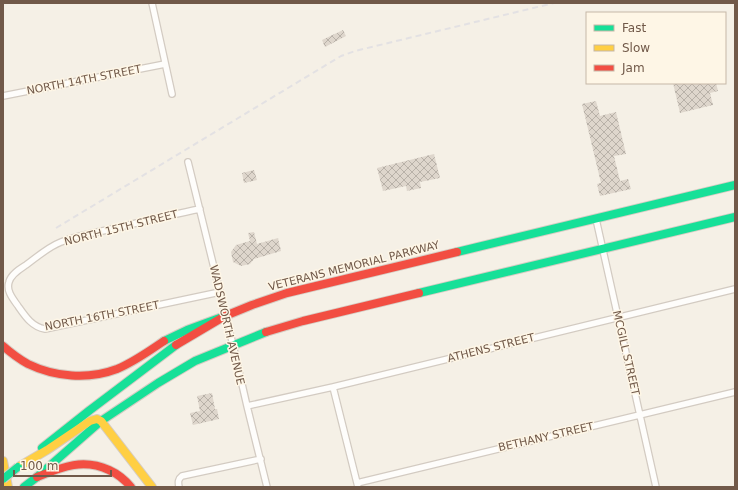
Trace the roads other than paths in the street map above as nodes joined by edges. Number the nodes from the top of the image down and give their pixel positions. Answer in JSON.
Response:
{"nodes":[{"id":1,"x":152,"y":3,"type":"edge"},
{"id":2,"x":166,"y":64,"type":"junction"},
{"id":3,"x":172,"y":94,"type":"dead end"},
{"id":4,"x":3,"y":96,"type":"edge"},
{"id":5,"x":188,"y":162,"type":"dead end"},
{"id":6,"x":735,"y":185,"type":"edge"},
{"id":7,"x":200,"y":209,"type":"junction"},
{"id":8,"x":735,"y":217,"type":"edge"},
{"id":9,"x":596,"y":219,"type":"junction"},
{"id":10,"x":602,"y":249,"type":"junction"},
{"id":11,"x":8,"y":283,"type":"joint"},
{"id":12,"x":735,"y":289,"type":"edge"},
{"id":13,"x":220,"y":292,"type":"junction"},
{"id":14,"x":225,"y":316,"type":"junction"},
{"id":15,"x":618,"y":317,"type":"junction"},
{"id":16,"x":233,"y":345,"type":"junction"},
{"id":17,"x":3,"y":346,"type":"edge"},
{"id":18,"x":333,"y":387,"type":"junction"},
{"id":19,"x":735,"y":392,"type":"edge"},
{"id":20,"x":247,"y":406,"type":"junction"},
{"id":21,"x":639,"y":414,"type":"junction"},
{"id":22,"x":101,"y":421,"type":"junction"},
{"id":23,"x":260,"y":459,"type":"junction"},
{"id":24,"x":3,"y":461,"type":"edge"},
{"id":25,"x":19,"y":466,"type":"junction"},
{"id":26,"x":37,"y":477,"type":"junction"},
{"id":27,"x":3,"y":480,"type":"edge"},
{"id":28,"x":357,"y":485,"type":"edge"},
{"id":29,"x":8,"y":487,"type":"edge"},
{"id":30,"x":24,"y":487,"type":"edge"},
{"id":31,"x":130,"y":487,"type":"edge"},
{"id":32,"x":152,"y":487,"type":"edge"},
{"id":33,"x":179,"y":487,"type":"edge"},
{"id":34,"x":267,"y":487,"type":"edge"},
{"id":35,"x":656,"y":487,"type":"edge"}],
"edges":[{"from":1,"to":2,"type":"street"},
{"from":2,"to":3,"type":"street"},
{"from":2,"to":4,"type":"street","name":"NORTH 14TH STREET"},
{"from":5,"to":7,"type":"street","name":"WADSWORTH AVENUE"},
{"from":6,"to":9,"type":"main road","name":"VETERANS MEMORIAL PARKWAY"},
{"from":7,"to":11,"type":"street","name":"NORTH 15TH STREET"},
{"from":7,"to":13,"type":"street","name":"WADSWORTH AVENUE"},
{"from":8,"to":10,"type":"main road"},
{"from":9,"to":10,"type":"street","name":"MCGILL STREET"},
{"from":9,"to":14,"type":"main road","name":"VETERANS MEMORIAL PARKWAY"},
{"from":10,"to":15,"type":"street","name":"MCGILL STREET"},
{"from":10,"to":16,"type":"main road"},
{"from":11,"to":13,"type":"street","name":"NORTH 16TH STREET"},
{"from":12,"to":15,"type":"street","name":"ATHENS STREET"},
{"from":13,"to":14,"type":"street","name":"WADSWORTH AVENUE"},
{"from":14,"to":16,"type":"street","name":"WADSWORTH AVENUE"},
{"from":14,"to":17,"type":"main road"},
{"from":14,"to":25,"type":"main road","name":"VETERANS MEMORIAL PARKWAY"},
{"from":15,"to":18,"type":"street","name":"ATHENS STREET"},
{"from":15,"to":21,"type":"street","name":"MCGILL STREET"},
{"from":16,"to":20,"type":"street","name":"WADSWORTH AVENUE"},
{"from":16,"to":22,"type":"main road"},
{"from":18,"to":20,"type":"street","name":"ATHENS STREET"},
{"from":18,"to":28,"type":"street"},
{"from":19,"to":21,"type":"street","name":"BETHANY STREET"},
{"from":20,"to":23,"type":"street","name":"WADSWORTH AVENUE"},
{"from":21,"to":28,"type":"street","name":"BETHANY STREET"},
{"from":21,"to":35,"type":"street","name":"MCGILL STREET"},
{"from":22,"to":25,"type":"main road"},
{"from":22,"to":26,"type":"main road"},
{"from":22,"to":32,"type":"main road"},
{"from":23,"to":33,"type":"street"},
{"from":23,"to":34,"type":"street","name":"WADSWORTH AVENUE"},
{"from":24,"to":29,"type":"main road"},
{"from":25,"to":27,"type":"main road","name":"VETERANS MEMORIAL PARKWAY","bridge":true},
{"from":26,"to":30,"type":"main road"},
{"from":26,"to":31,"type":"main road"}]}
